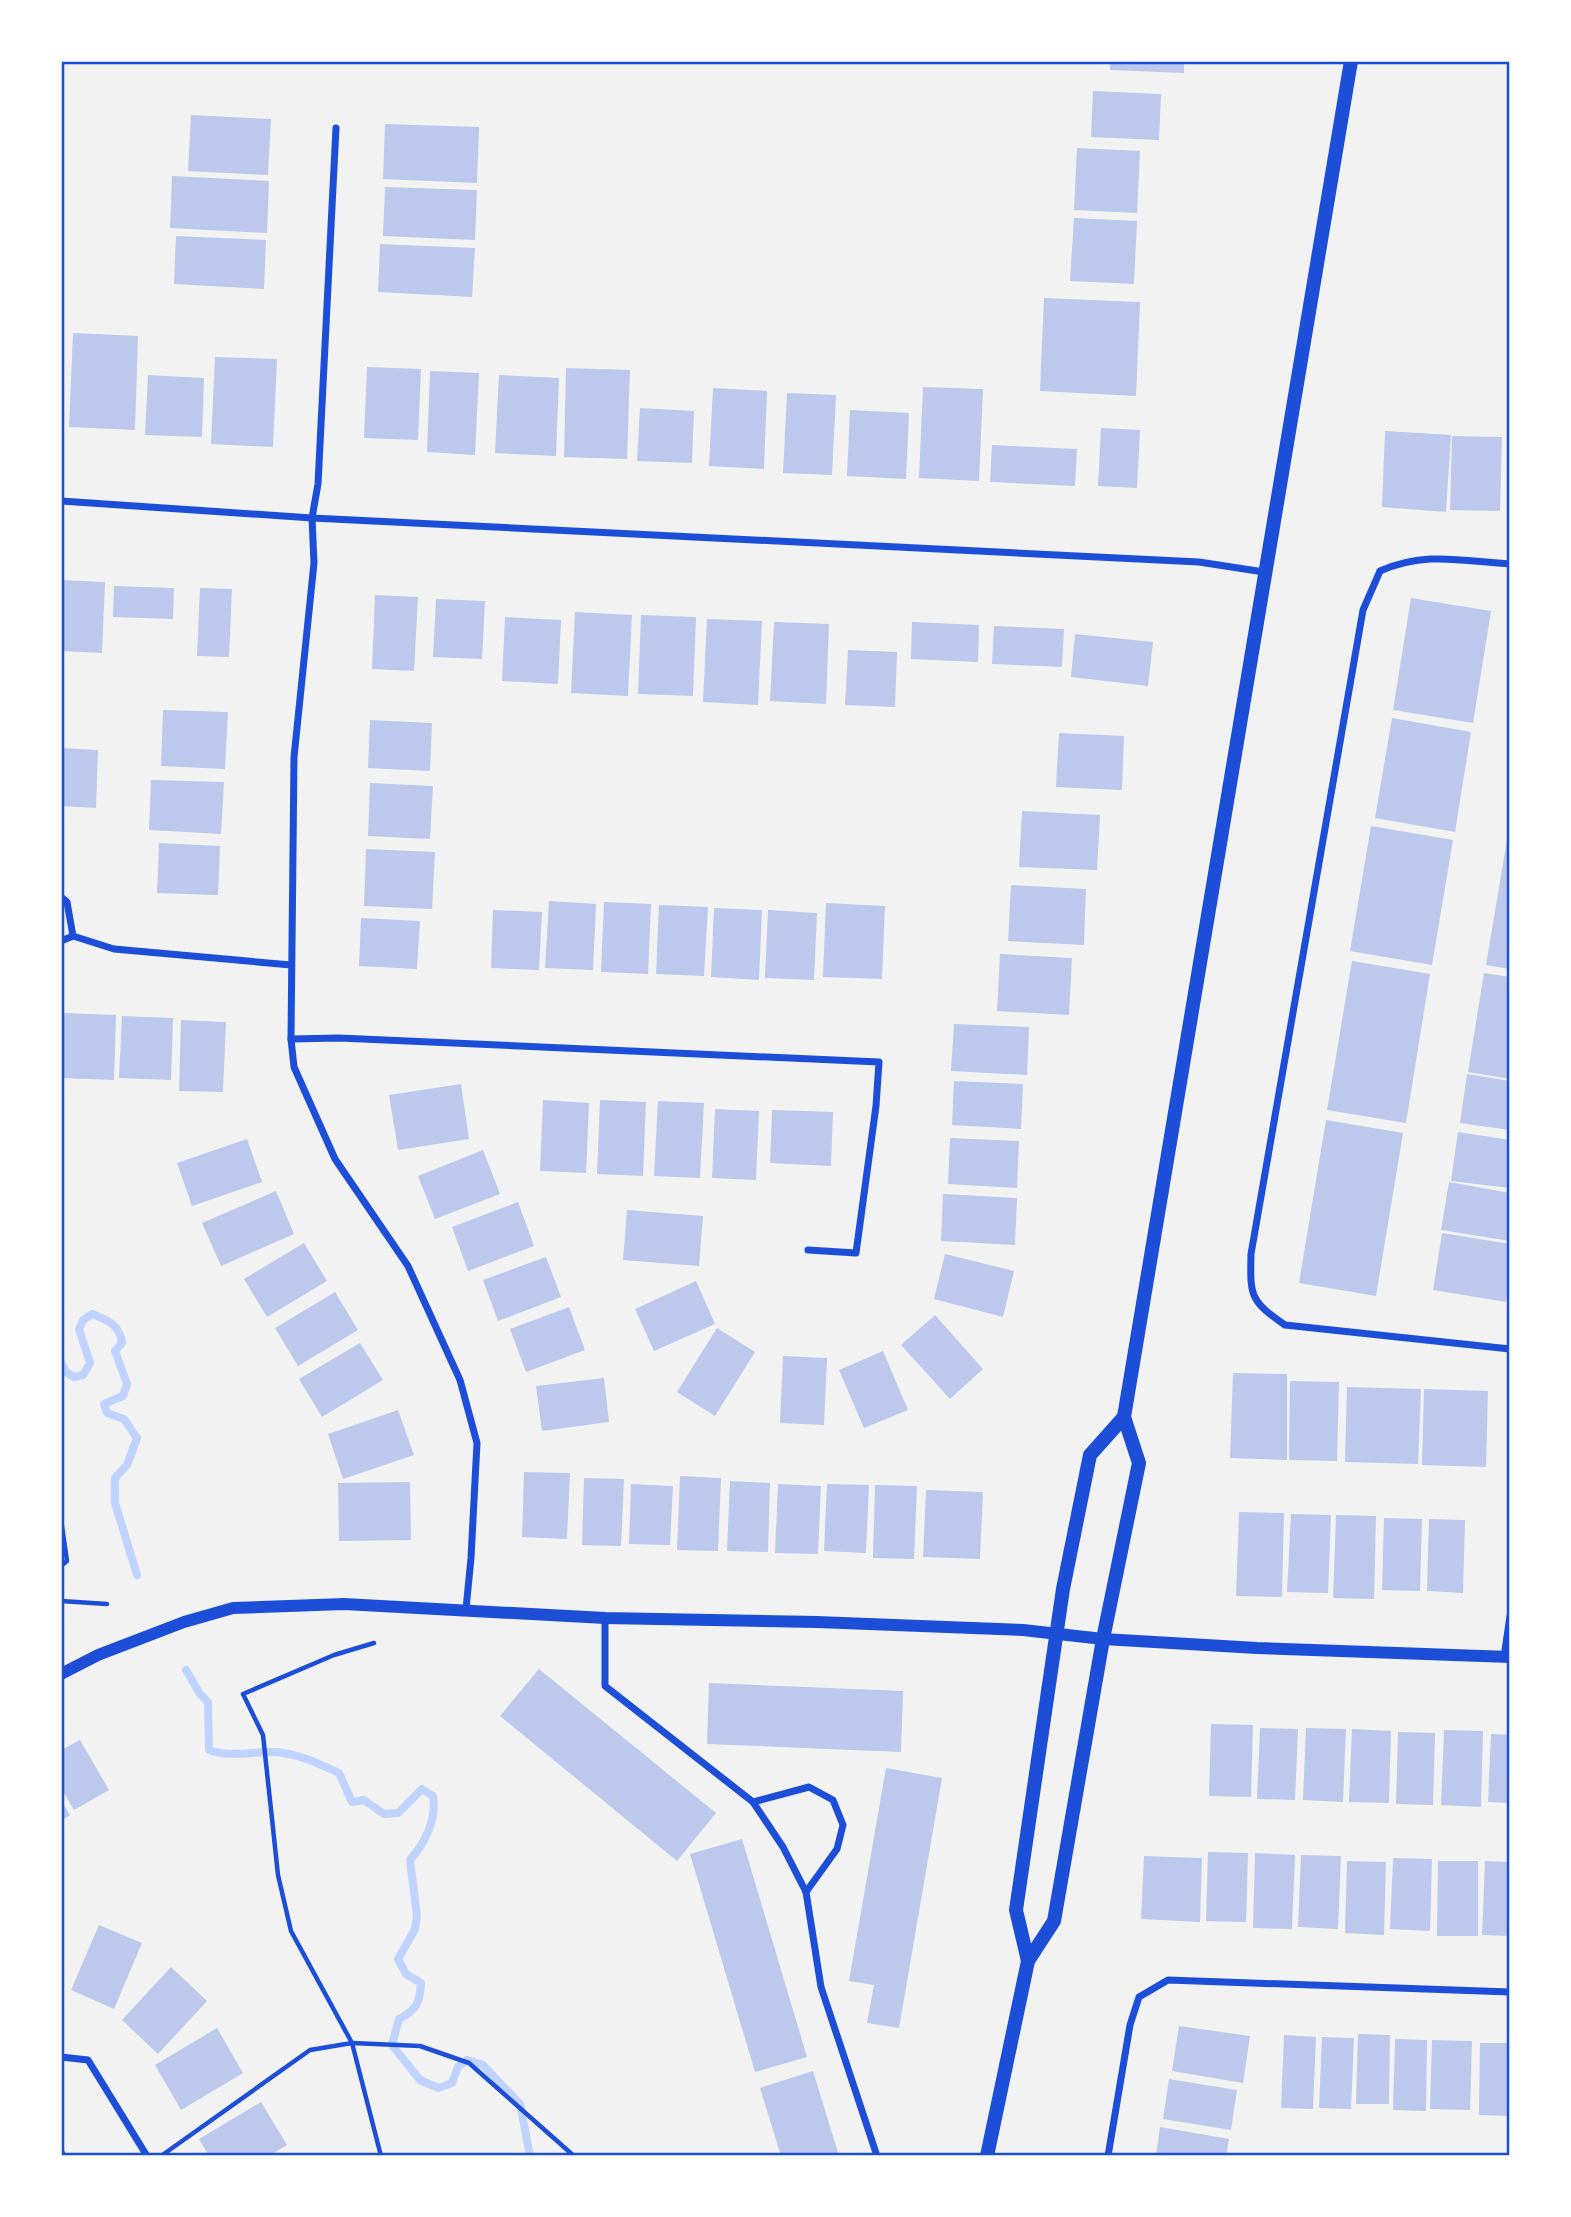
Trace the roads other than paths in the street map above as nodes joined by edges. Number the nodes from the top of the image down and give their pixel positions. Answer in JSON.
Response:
{"nodes":[{"id":1,"x":1351,"y":61,"type":"edge"},
{"id":2,"x":336,"y":128,"type":"dead end"},
{"id":3,"x":61,"y":501,"type":"edge"},
{"id":4,"x":312,"y":518,"type":"junction"},
{"id":5,"x":1510,"y":564,"type":"edge"},
{"id":6,"x":1265,"y":572,"type":"junction"},
{"id":7,"x":61,"y":897,"type":"edge"},
{"id":8,"x":73,"y":936,"type":"junction"},
{"id":9,"x":61,"y":941,"type":"edge"},
{"id":10,"x":291,"y":965,"type":"junction"},
{"id":11,"x":291,"y":1039,"type":"junction"},
{"id":12,"x":808,"y":1250,"type":"dead end"},
{"id":13,"x":1510,"y":1349,"type":"edge"},
{"id":14,"x":1124,"y":1416,"type":"junction"},
{"id":15,"x":467,"y":1609,"type":"junction"},
{"id":16,"x":1510,"y":1616,"type":"edge"},
{"id":17,"x":605,"y":1618,"type":"junction"},
{"id":18,"x":1056,"y":1633,"type":"junction"},
{"id":19,"x":1103,"y":1639,"type":"junction"},
{"id":20,"x":1507,"y":1657,"type":"edge"},
{"id":21,"x":61,"y":1674,"type":"edge"},
{"id":22,"x":753,"y":1802,"type":"junction"},
{"id":23,"x":806,"y":1892,"type":"junction"},
{"id":24,"x":1028,"y":1961,"type":"junction"},
{"id":25,"x":1510,"y":1992,"type":"edge"},
{"id":26,"x":61,"y":2057,"type":"edge"},
{"id":27,"x":147,"y":2156,"type":"edge"},
{"id":28,"x":877,"y":2156,"type":"edge"},
{"id":29,"x":987,"y":2156,"type":"edge"},
{"id":30,"x":1108,"y":2156,"type":"edge"}],
"edges":[{"from":1,"to":6,"type":"main road"},
{"from":2,"to":4,"type":"street"},
{"from":3,"to":4,"type":"street"},
{"from":4,"to":6,"type":"street"},
{"from":4,"to":10,"type":"street"},
{"from":5,"to":13,"type":"street"},
{"from":6,"to":14,"type":"main road"},
{"from":7,"to":8,"type":"street"},
{"from":8,"to":9,"type":"street"},
{"from":8,"to":10,"type":"street"},
{"from":10,"to":11,"type":"street"},
{"from":11,"to":12,"type":"street"},
{"from":11,"to":15,"type":"street"},
{"from":14,"to":18,"type":"main road"},
{"from":14,"to":19,"type":"main road"},
{"from":15,"to":17,"type":"street"},
{"from":15,"to":21,"type":"street"},
{"from":16,"to":20,"type":"street"},
{"from":17,"to":18,"type":"street"},
{"from":17,"to":22,"type":"street"},
{"from":18,"to":19,"type":"street"},
{"from":18,"to":24,"type":"main road"},
{"from":19,"to":20,"type":"street"},
{"from":19,"to":24,"type":"main road"},
{"from":22,"to":23,"type":"street"},
{"from":22,"to":23,"type":"street"},
{"from":23,"to":28,"type":"street"},
{"from":24,"to":29,"type":"main road"},
{"from":25,"to":30,"type":"street"},
{"from":26,"to":27,"type":"street"}]}
